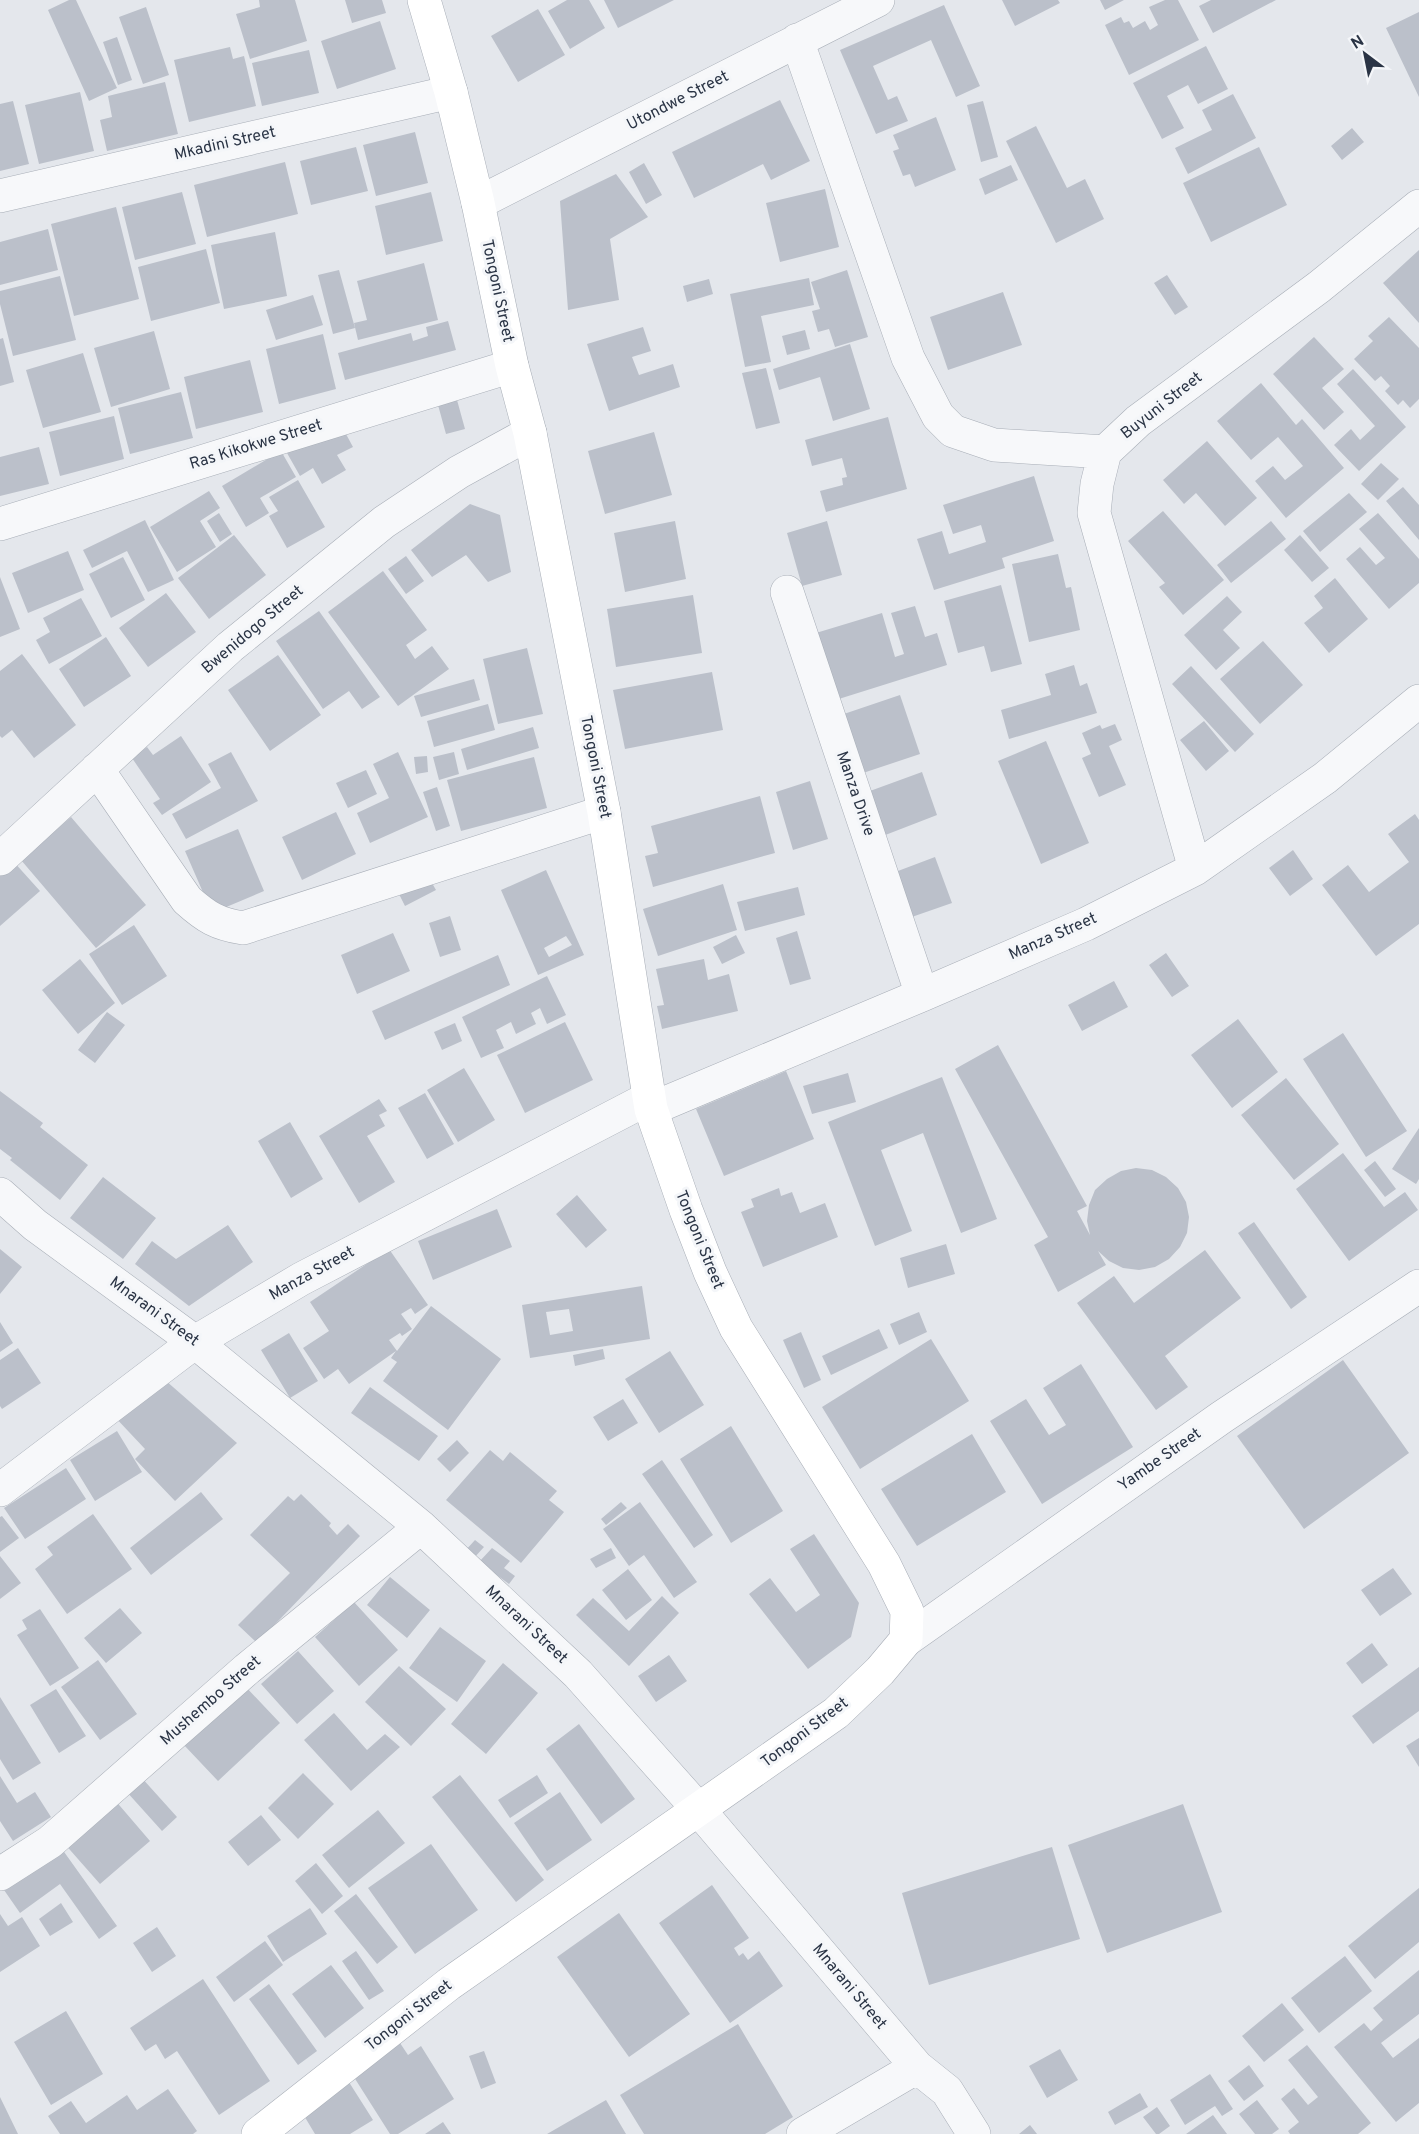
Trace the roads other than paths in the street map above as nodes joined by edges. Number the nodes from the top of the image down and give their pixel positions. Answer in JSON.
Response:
{"nodes":[{"id":1,"x":424,"y":0,"type":"edge"},
{"id":2,"x":878,"y":0,"type":"edge"},
{"id":3,"x":797,"y":40,"type":"junction"},
{"id":4,"x":450,"y":92,"type":"junction"},
{"id":5,"x":0,"y":196,"type":"edge"},
{"id":6,"x":478,"y":203,"type":"junction"},
{"id":7,"x":1419,"y":206,"type":"edge"},
{"id":8,"x":513,"y":366,"type":"junction"},
{"id":9,"x":531,"y":433,"type":"junction"},
{"id":10,"x":1105,"y":452,"type":"junction"},
{"id":11,"x":0,"y":524,"type":"edge"},
{"id":12,"x":787,"y":592,"type":"dead end"},
{"id":13,"x":1419,"y":701,"type":"edge"},
{"id":14,"x":97,"y":769,"type":"junction"},
{"id":15,"x":604,"y":812,"type":"junction"},
{"id":16,"x":0,"y":859,"type":"edge"},
{"id":17,"x":1195,"y":869,"type":"junction"},
{"id":18,"x":922,"y":995,"type":"junction"},
{"id":19,"x":650,"y":1103,"type":"junction"},
{"id":20,"x":0,"y":1194,"type":"edge"},
{"id":21,"x":1419,"y":1286,"type":"edge"},
{"id":22,"x":195,"y":1342,"type":"junction"},
{"id":23,"x":0,"y":1490,"type":"edge"},
{"id":24,"x":421,"y":1527,"type":"junction"},
{"id":25,"x":906,"y":1640,"type":"junction"},
{"id":26,"x":699,"y":1810,"type":"junction"},
{"id":27,"x":0,"y":1874,"type":"edge"},
{"id":28,"x":917,"y":2067,"type":"junction"},
{"id":29,"x":258,"y":2134,"type":"edge"},
{"id":30,"x":803,"y":2134,"type":"edge"},
{"id":31,"x":974,"y":2134,"type":"edge"}],
"edges":[{"from":1,"to":4,"type":"street","name":"Tongoni Street"},
{"from":2,"to":3,"type":"street","name":"Utondwe Street"},
{"from":3,"to":6,"type":"street","name":"Utondwe Street"},
{"from":3,"to":10,"type":"street"},
{"from":4,"to":5,"type":"street","name":"Mkadini Street"},
{"from":4,"to":6,"type":"street","name":"Tongoni Street"},
{"from":6,"to":8,"type":"street","name":"Tongoni Street"},
{"from":7,"to":10,"type":"street","name":"Buyuni Street"},
{"from":8,"to":9,"type":"street","name":"Tongoni Street"},
{"from":8,"to":11,"type":"street","name":"Ras Kikokwe Street"},
{"from":9,"to":14,"type":"street","name":"Bwenidogo Street"},
{"from":9,"to":15,"type":"street","name":"Tongoni Street"},
{"from":10,"to":17,"type":"street","name":"Buyuni Street"},
{"from":12,"to":18,"type":"street","name":"Manza Drive"},
{"from":13,"to":17,"type":"street","name":"Manza Street"},
{"from":14,"to":15,"type":"street"},
{"from":14,"to":16,"type":"street","name":"Bwenidogo Street"},
{"from":15,"to":19,"type":"street","name":"Tongoni Street"},
{"from":17,"to":18,"type":"street","name":"Manza Street"},
{"from":18,"to":19,"type":"street","name":"Manza Street"},
{"from":19,"to":22,"type":"street","name":"Manza Street"},
{"from":19,"to":25,"type":"street","name":"Tongoni Street"},
{"from":20,"to":22,"type":"street","name":"Mnarani Street"},
{"from":21,"to":25,"type":"street","name":"Yambe Street"},
{"from":22,"to":23,"type":"street","name":"Manza Street"},
{"from":22,"to":24,"type":"street","name":"Mnarani Street"},
{"from":24,"to":26,"type":"street","name":"Mnarani Street"},
{"from":24,"to":27,"type":"street","name":"Mushembo Street"},
{"from":25,"to":26,"type":"street","name":"Tongoni Street"},
{"from":26,"to":28,"type":"street","name":"Mnarani Street"},
{"from":26,"to":29,"type":"street","name":"Tongoni Street"},
{"from":28,"to":30,"type":"street"},
{"from":28,"to":31,"type":"street","name":"Mnarani Street"}]}
